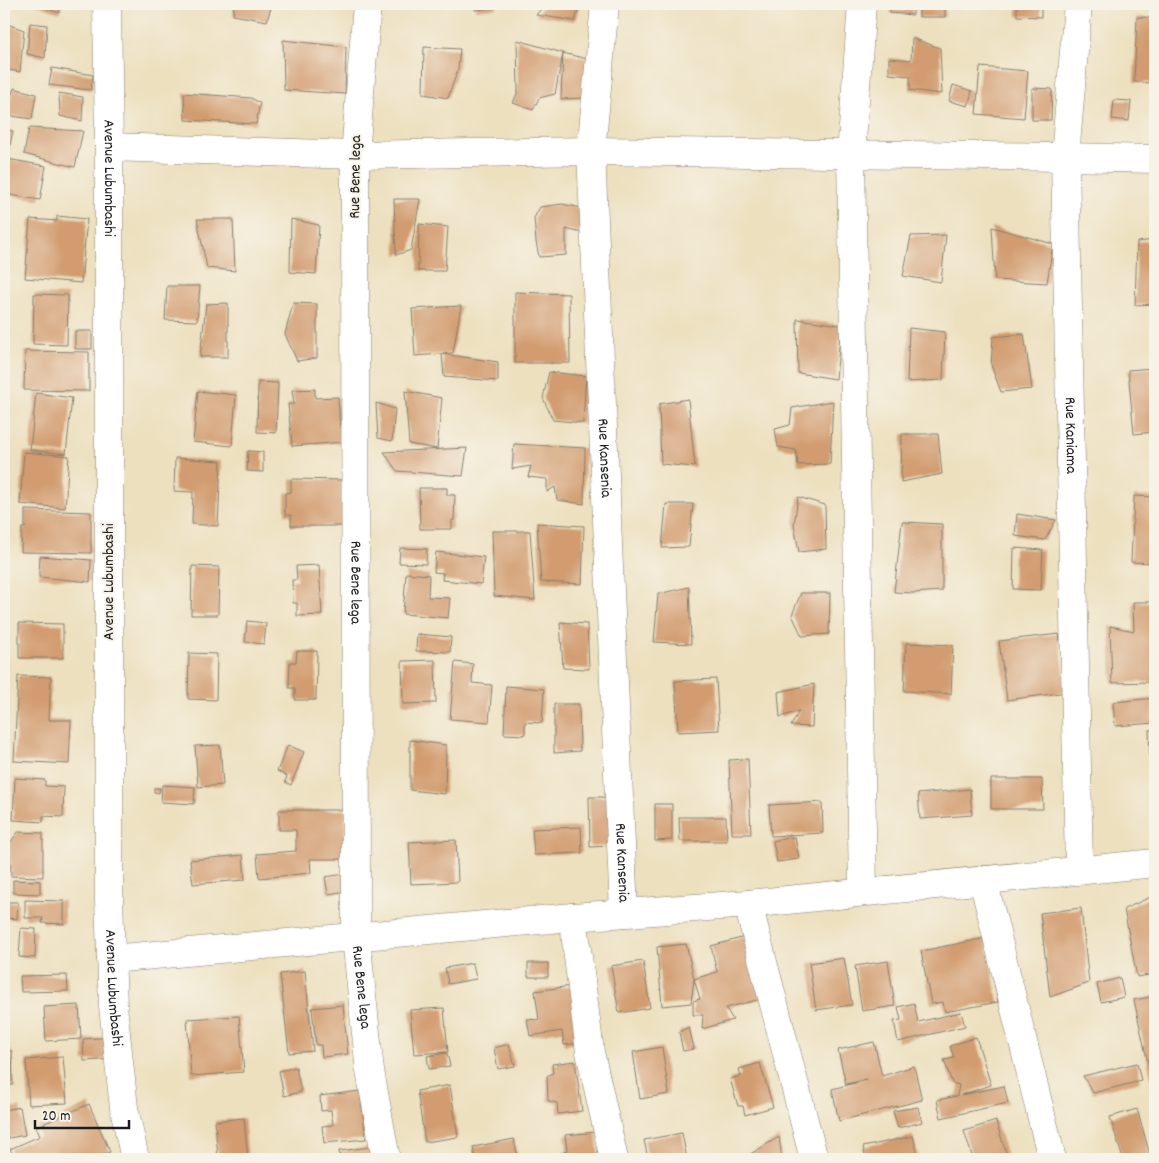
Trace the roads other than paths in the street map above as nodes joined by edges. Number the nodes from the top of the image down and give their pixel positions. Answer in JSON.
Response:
{"nodes":[{"id":1,"x":107,"y":4,"type":"edge"},
{"id":2,"x":367,"y":4,"type":"edge"},
{"id":3,"x":605,"y":4,"type":"edge"},
{"id":4,"x":862,"y":4,"type":"edge"},
{"id":5,"x":1078,"y":4,"type":"edge"},
{"id":6,"x":109,"y":147,"type":"junction"},
{"id":7,"x":591,"y":151,"type":"junction"},
{"id":8,"x":355,"y":155,"type":"junction"},
{"id":9,"x":851,"y":155,"type":"junction"},
{"id":10,"x":1065,"y":156,"type":"junction"},
{"id":11,"x":1155,"y":159,"type":"edge"},
{"id":12,"x":1155,"y":863,"type":"edge"},
{"id":13,"x":1079,"y":870,"type":"junction"},
{"id":14,"x":984,"y":880,"type":"junction"},
{"id":15,"x":863,"y":892,"type":"junction"},
{"id":16,"x":748,"y":904,"type":"junction"},
{"id":17,"x":624,"y":914,"type":"junction"},
{"id":18,"x":573,"y":917,"type":"junction"},
{"id":19,"x":356,"y":938,"type":"junction"},
{"id":20,"x":111,"y":959,"type":"junction"},
{"id":21,"x":135,"y":1159,"type":"edge"},
{"id":22,"x":386,"y":1159,"type":"edge"},
{"id":23,"x":614,"y":1159,"type":"edge"},
{"id":24,"x":814,"y":1159,"type":"edge"},
{"id":25,"x":1052,"y":1159,"type":"edge"}],
"edges":[{"from":1,"to":6,"type":"street","name":"Avenue Lubumbashi"},
{"from":2,"to":8,"type":"street","name":"Rue Bene lega"},
{"from":3,"to":7,"type":"street","name":"Rue Kansenia"},
{"from":4,"to":9,"type":"street"},
{"from":5,"to":10,"type":"street","name":"Rue Kaniama"},
{"from":6,"to":8,"type":"street"},
{"from":6,"to":20,"type":"street","name":"Avenue Lubumbashi"},
{"from":7,"to":8,"type":"street"},
{"from":7,"to":9,"type":"street"},
{"from":7,"to":17,"type":"street","name":"Rue Kansenia"},
{"from":8,"to":19,"type":"street","name":"Rue Bene lega"},
{"from":9,"to":10,"type":"street"},
{"from":9,"to":15,"type":"street"},
{"from":10,"to":11,"type":"street"},
{"from":10,"to":13,"type":"street","name":"Rue Kaniama"},
{"from":12,"to":13,"type":"street"},
{"from":13,"to":14,"type":"street"},
{"from":14,"to":15,"type":"street"},
{"from":14,"to":25,"type":"street"},
{"from":15,"to":16,"type":"street"},
{"from":16,"to":17,"type":"street"},
{"from":16,"to":24,"type":"street"},
{"from":17,"to":18,"type":"street"},
{"from":18,"to":19,"type":"street"},
{"from":18,"to":23,"type":"street"},
{"from":19,"to":20,"type":"street"},
{"from":19,"to":22,"type":"street","name":"Rue Bene lega"},
{"from":20,"to":21,"type":"street","name":"Avenue Lubumbashi"}]}
